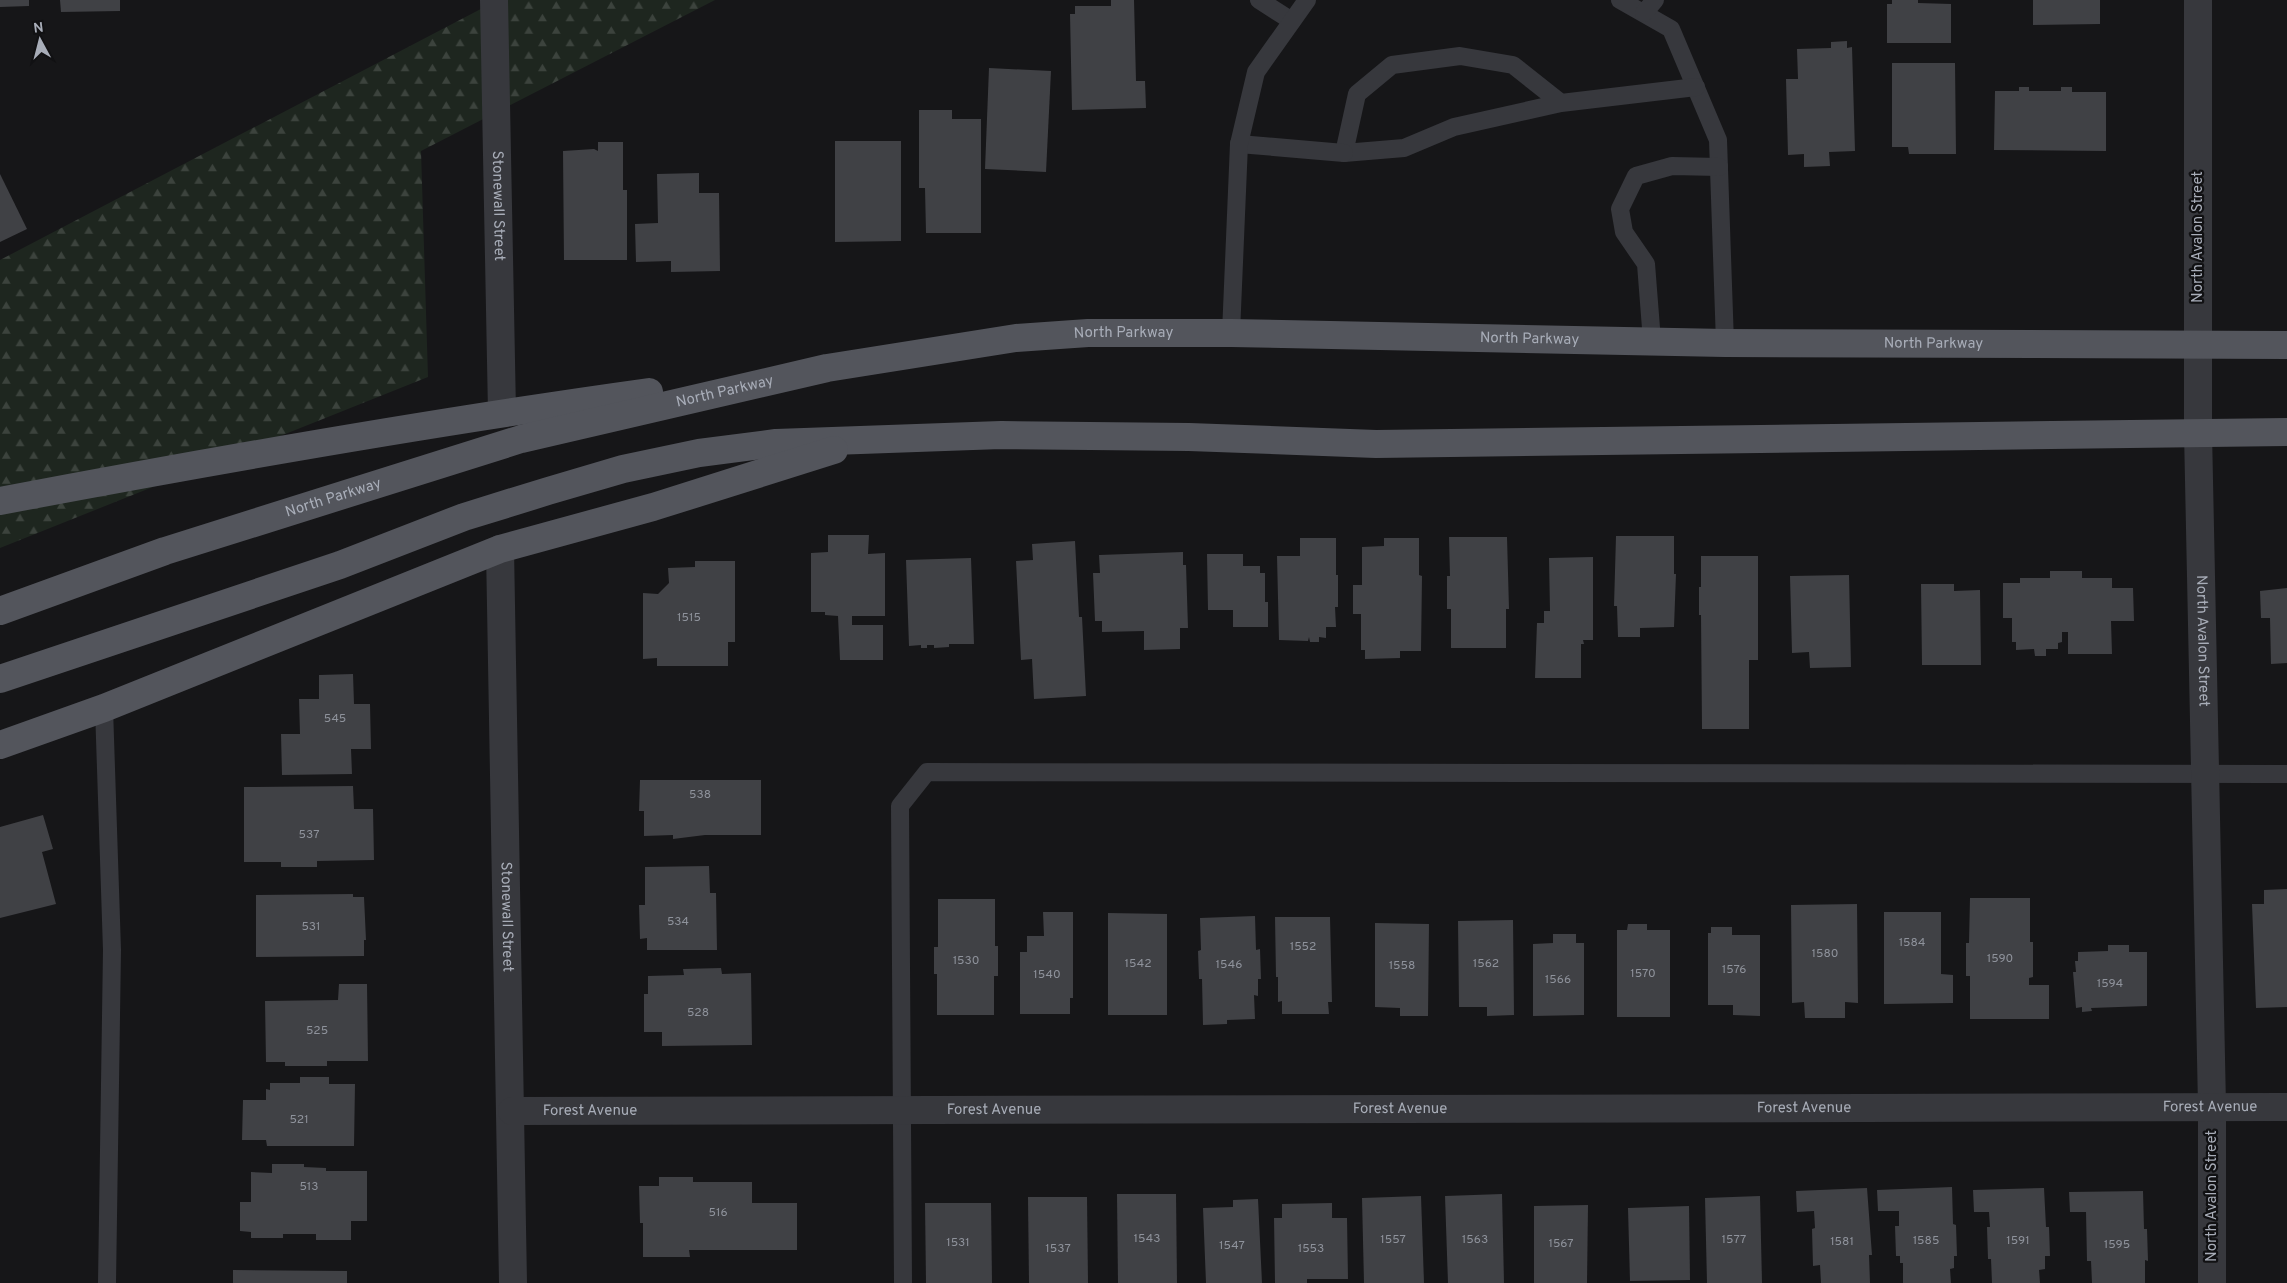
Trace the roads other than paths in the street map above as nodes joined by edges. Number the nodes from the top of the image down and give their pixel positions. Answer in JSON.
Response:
{"nodes":[{"id":1,"x":494,"y":0,"type":"edge"},
{"id":2,"x":1259,"y":0,"type":"edge"},
{"id":3,"x":1307,"y":0,"type":"edge"},
{"id":4,"x":1620,"y":0,"type":"edge"},
{"id":5,"x":2198,"y":0,"type":"edge"},
{"id":6,"x":1649,"y":7,"type":"edge"},
{"id":7,"x":1292,"y":21,"type":"junction"},
{"id":8,"x":1696,"y":87,"type":"junction"},
{"id":9,"x":1561,"y":103,"type":"junction"},
{"id":10,"x":1239,"y":144,"type":"junction"},
{"id":11,"x":1344,"y":153,"type":"junction"},
{"id":12,"x":1719,"y":167,"type":"junction"},
{"id":13,"x":1231,"y":333,"type":"junction"},
{"id":14,"x":1652,"y":341,"type":"junction"},
{"id":15,"x":1725,"y":343,"type":"junction"},
{"id":16,"x":2287,"y":344,"type":"edge"},
{"id":17,"x":2198,"y":345,"type":"junction"},
{"id":18,"x":827,"y":368,"type":"junction"},
{"id":19,"x":502,"y":412,"type":"junction"},
{"id":20,"x":2198,"y":432,"type":"junction"},
{"id":21,"x":2287,"y":432,"type":"edge"},
{"id":22,"x":871,"y":438,"type":"junction"},
{"id":23,"x":0,"y":501,"type":"edge"},
{"id":24,"x":500,"y":549,"type":"junction"},
{"id":25,"x":0,"y":611,"type":"edge"},
{"id":26,"x":0,"y":679,"type":"edge"},
{"id":27,"x":104,"y":708,"type":"junction"},
{"id":28,"x":0,"y":746,"type":"edge"},
{"id":29,"x":2204,"y":774,"type":"junction"},
{"id":30,"x":2287,"y":774,"type":"edge"},
{"id":31,"x":2212,"y":1106,"type":"junction"},
{"id":32,"x":2287,"y":1107,"type":"edge"},
{"id":33,"x":902,"y":1109,"type":"junction"},
{"id":34,"x":512,"y":1112,"type":"junction"},
{"id":35,"x":107,"y":1283,"type":"edge"},
{"id":36,"x":513,"y":1283,"type":"edge"},
{"id":37,"x":903,"y":1283,"type":"edge"},
{"id":38,"x":2212,"y":1283,"type":"edge"}],
"edges":[{"from":1,"to":19,"type":"street","name":"Stonewall Street"},
{"from":2,"to":7,"type":"lane"},
{"from":3,"to":7,"type":"lane"},
{"from":4,"to":6,"type":"lane"},
{"from":5,"to":17,"type":"street","name":"North Avalon Street"},
{"from":6,"to":8,"type":"lane"},
{"from":7,"to":10,"type":"lane"},
{"from":8,"to":9,"type":"lane"},
{"from":8,"to":12,"type":"lane"},
{"from":9,"to":11,"type":"lane"},
{"from":9,"to":11,"type":"lane"},
{"from":10,"to":11,"type":"lane"},
{"from":10,"to":13,"type":"lane"},
{"from":12,"to":14,"type":"lane"},
{"from":12,"to":15,"type":"lane"},
{"from":13,"to":14,"type":"main road","name":"North Parkway"},
{"from":13,"to":18,"type":"main road","name":"North Parkway"},
{"from":14,"to":15,"type":"main road","name":"North Parkway"},
{"from":15,"to":17,"type":"main road","name":"North Parkway"},
{"from":16,"to":17,"type":"main road","name":"North Parkway"},
{"from":17,"to":20,"type":"street","name":"North Avalon Street"},
{"from":18,"to":19,"type":"main road"},
{"from":18,"to":25,"type":"main road","name":"North Parkway"},
{"from":19,"to":23,"type":"main road"},
{"from":20,"to":21,"type":"main road"},
{"from":20,"to":22,"type":"main road"},
{"from":20,"to":29,"type":"street","name":"North Avalon Street"},
{"from":22,"to":24,"type":"main road"},
{"from":22,"to":26,"type":"main road"},
{"from":24,"to":27,"type":"main road"},
{"from":24,"to":34,"type":"street","name":"Stonewall Street"},
{"from":27,"to":28,"type":"main road"},
{"from":27,"to":35,"type":"lane"},
{"from":29,"to":30,"type":"lane"},
{"from":29,"to":31,"type":"street","name":"North Avalon Street"},
{"from":29,"to":33,"type":"lane"},
{"from":31,"to":32,"type":"street","name":"Forest Avenue"},
{"from":31,"to":33,"type":"street","name":"Forest Avenue"},
{"from":31,"to":38,"type":"street","name":"North Avalon Street"},
{"from":33,"to":34,"type":"street","name":"Forest Avenue"},
{"from":33,"to":37,"type":"lane"},
{"from":34,"to":36,"type":"street","name":"Stonewall Street"}]}
